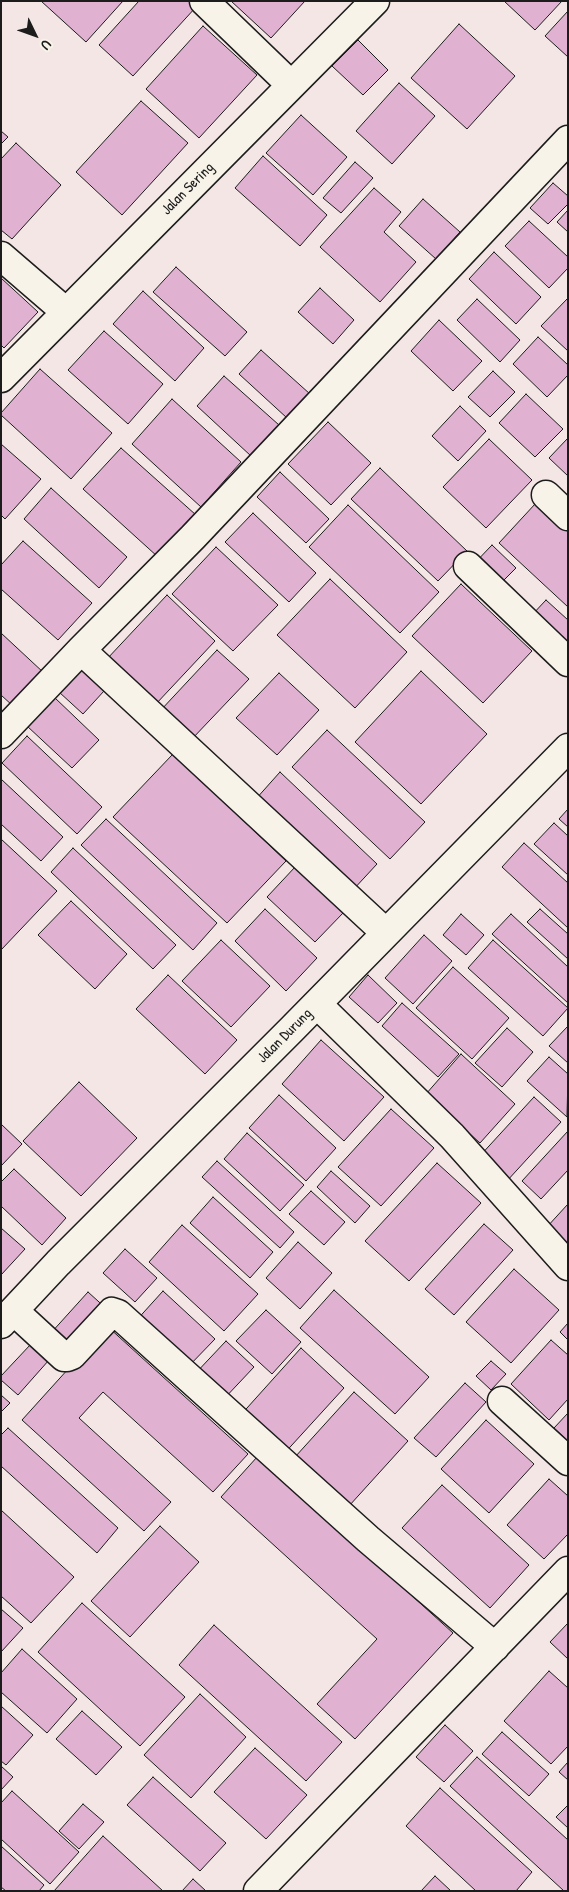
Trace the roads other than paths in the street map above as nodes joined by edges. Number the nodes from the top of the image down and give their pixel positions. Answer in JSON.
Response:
{"nodes":[{"id":1,"x":204,"y":1,"type":"edge"},
{"id":2,"x":375,"y":1,"type":"edge"},
{"id":3,"x":291,"y":85,"type":"junction"},
{"id":4,"x":568,"y":140,"type":"edge"},
{"id":5,"x":1,"y":256,"type":"edge"},
{"id":6,"x":66,"y":312,"type":"junction"},
{"id":7,"x":1,"y":378,"type":"edge"},
{"id":8,"x":546,"y":495,"type":"dead end"},
{"id":9,"x":568,"y":516,"type":"edge"},
{"id":10,"x":468,"y":566,"type":"dead end"},
{"id":11,"x":81,"y":650,"type":"junction"},
{"id":12,"x":568,"y":662,"type":"edge"},
{"id":13,"x":1,"y":734,"type":"edge"},
{"id":14,"x":568,"y":748,"type":"edge"},
{"id":15,"x":386,"y":933,"type":"junction"},
{"id":16,"x":317,"y":1004,"type":"junction"},
{"id":17,"x":568,"y":1266,"type":"edge"},
{"id":18,"x":8,"y":1317,"type":"edge"},
{"id":19,"x":502,"y":1401,"type":"dead end"},
{"id":20,"x":568,"y":1461,"type":"edge"},
{"id":21,"x":568,"y":1571,"type":"edge"},
{"id":22,"x":495,"y":1647,"type":"junction"},
{"id":23,"x":258,"y":1891,"type":"edge"}],
"edges":[{"from":1,"to":3,"type":"street"},
{"from":2,"to":3,"type":"street","name":"Jalan Sering"},
{"from":3,"to":6,"type":"street","name":"Jalan Sering"},
{"from":4,"to":11,"type":"street"},
{"from":5,"to":6,"type":"street"},
{"from":6,"to":7,"type":"street","name":"Jalan Sering"},
{"from":8,"to":9,"type":"street"},
{"from":10,"to":12,"type":"street"},
{"from":11,"to":13,"type":"street"},
{"from":11,"to":15,"type":"street"},
{"from":14,"to":15,"type":"street","name":"Jalan Durung"},
{"from":15,"to":16,"type":"street","name":"Jalan Durung"},
{"from":16,"to":17,"type":"street"},
{"from":16,"to":18,"type":"street","name":"Jalan Durung"},
{"from":18,"to":22,"type":"street"},
{"from":19,"to":20,"type":"street"},
{"from":21,"to":22,"type":"street"},
{"from":22,"to":23,"type":"street"}]}
